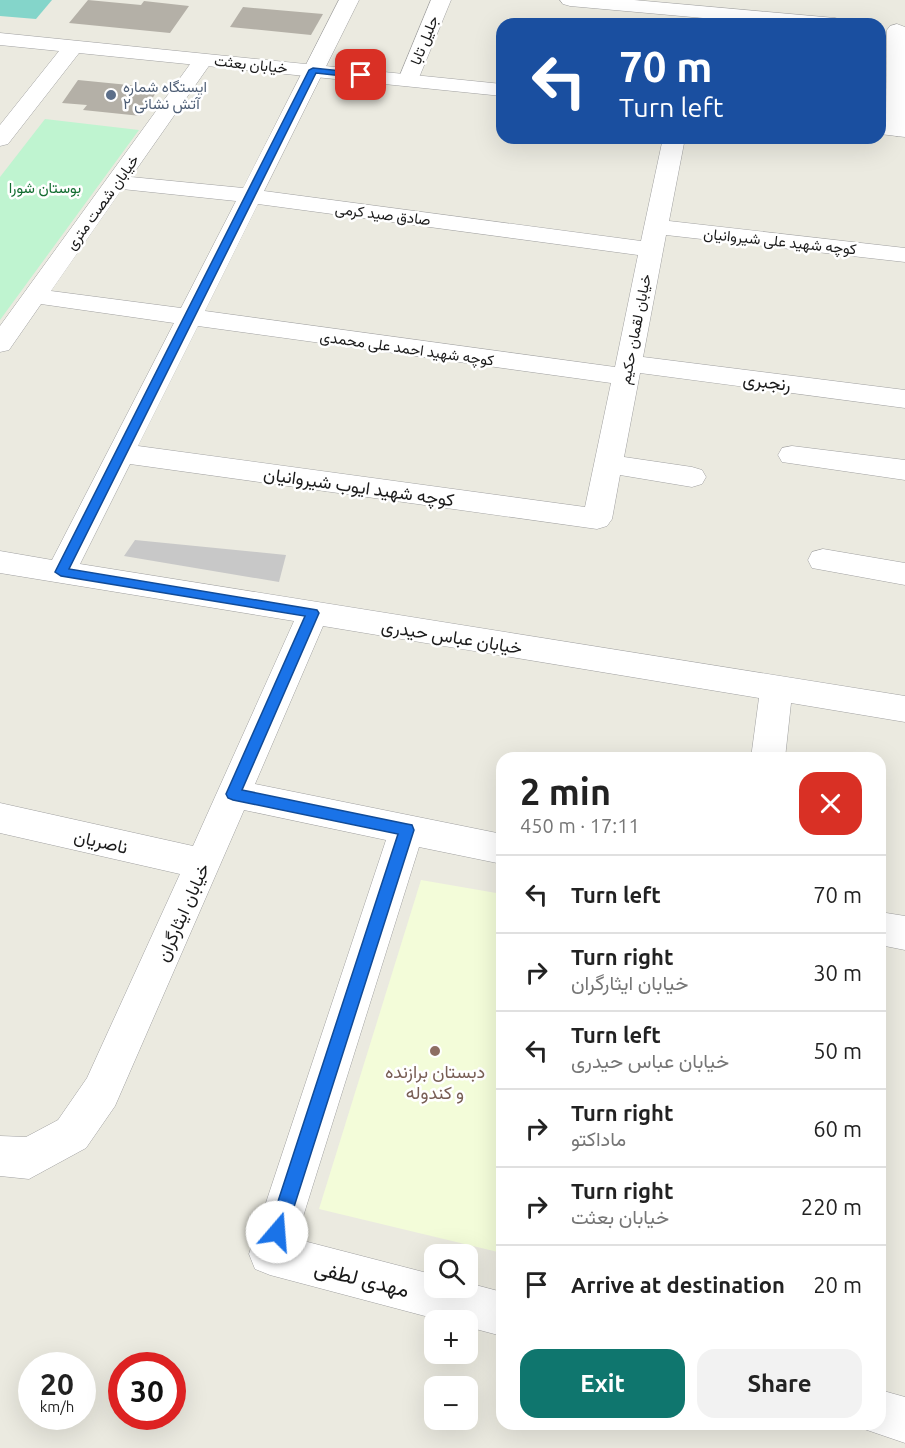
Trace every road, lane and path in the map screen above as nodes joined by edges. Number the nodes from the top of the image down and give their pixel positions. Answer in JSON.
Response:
{"nodes":[{"id":1,"x":349,"y":0,"type":"edge"},
{"id":2,"x":441,"y":0,"type":"edge"},
{"id":3,"x":570,"y":0,"type":"edge"},
{"id":4,"x":701,"y":12,"type":"edge"},
{"id":5,"x":761,"y":18,"type":"edge"},
{"id":6,"x":894,"y":29,"type":"edge"},
{"id":7,"x":0,"y":39,"type":"edge"},
{"id":8,"x":73,"y":46,"type":"junction"},
{"id":9,"x":203,"y":60,"type":"junction"},
{"id":10,"x":313,"y":70,"type":"junction"},
{"id":11,"x":408,"y":80,"type":"junction"},
{"id":12,"x":496,"y":89,"type":"edge"},
{"id":13,"x":894,"y":129,"type":"edge"},
{"id":14,"x":0,"y":139,"type":"edge"},
{"id":15,"x":673,"y":144,"type":"edge"},
{"id":16,"x":116,"y":182,"type":"junction"},
{"id":17,"x":250,"y":196,"type":"junction"},
{"id":18,"x":653,"y":238,"type":"junction"},
{"id":19,"x":905,"y":255,"type":"edge"},
{"id":20,"x":35,"y":296,"type":"junction"},
{"id":21,"x":189,"y":318,"type":"junction"},
{"id":22,"x":0,"y":344,"type":"edge"},
{"id":23,"x":627,"y":370,"type":"junction"},
{"id":24,"x":905,"y":399,"type":"edge"},
{"id":25,"x":121,"y":453,"type":"junction"},
{"id":26,"x":792,"y":455,"type":"dead end"},
{"id":27,"x":608,"y":464,"type":"junction"},
{"id":28,"x":905,"y":470,"type":"edge"},
{"id":29,"x":692,"y":477,"type":"dead end"},
{"id":30,"x":597,"y":519,"type":"joint"},
{"id":31,"x":823,"y":560,"type":"dead end"},
{"id":32,"x":0,"y":562,"type":"edge"},
{"id":33,"x":61,"y":572,"type":"junction"},
{"id":34,"x":905,"y":574,"type":"edge"},
{"id":35,"x":313,"y":613,"type":"junction"},
{"id":36,"x":776,"y":688,"type":"junction"},
{"id":37,"x":905,"y":709,"type":"edge"},
{"id":38,"x":769,"y":752,"type":"edge"},
{"id":39,"x":233,"y":794,"type":"junction"},
{"id":40,"x":0,"y":818,"type":"edge"},
{"id":41,"x":407,"y":830,"type":"junction"},
{"id":42,"x":496,"y":848,"type":"edge"},
{"id":43,"x":202,"y":864,"type":"junction"},
{"id":44,"x":886,"y":929,"type":"edge"},
{"id":45,"x":905,"y":933,"type":"edge"},
{"id":46,"x":0,"y":1156,"type":"edge"},
{"id":47,"x":496,"y":1312,"type":"edge"},
{"id":48,"x":886,"y":1415,"type":"edge"},
{"id":49,"x":905,"y":1420,"type":"edge"}],
"edges":[{"from":1,"to":10,"type":"street"},
{"from":2,"to":11,"type":"street","name":"جلیل تابا"},
{"from":3,"to":4,"type":"street"},
{"from":4,"to":5,"type":"street"},
{"from":6,"to":13,"type":"street"},
{"from":7,"to":8,"type":"street","name":"خیابان بعثت"},
{"from":8,"to":9,"type":"street","name":"خیابان بعثت"},
{"from":8,"to":14,"type":"street"},
{"from":9,"to":10,"type":"street","name":"خیابان بعثت"},
{"from":9,"to":16,"type":"street","name":"خیابان شصت متری"},
{"from":10,"to":11,"type":"street","name":"خیابان بعثت"},
{"from":10,"to":17,"type":"street"},
{"from":11,"to":12,"type":"street","name":"خیابان بعثت"},
{"from":15,"to":18,"type":"street","name":"خیابان لقمان حکیم"},
{"from":16,"to":17,"type":"street","name":"صادق صید کرمی"},
{"from":16,"to":20,"type":"street","name":"خیابان شصت متری"},
{"from":17,"to":18,"type":"street","name":"صادق صید کرمی"},
{"from":17,"to":21,"type":"street"},
{"from":18,"to":19,"type":"street","name":"کوچه شهید علی شیروانیان"},
{"from":18,"to":23,"type":"street","name":"خیابان لقمان حکیم"},
{"from":20,"to":21,"type":"street","name":"کوچه شهید احمد علی محمدی"},
{"from":20,"to":22,"type":"street","name":"خیابان شصت متری"},
{"from":21,"to":23,"type":"street","name":"کوچه شهید احمد علی محمدی"},
{"from":21,"to":25,"type":"street"},
{"from":23,"to":24,"type":"street","name":"رنجبری"},
{"from":23,"to":27,"type":"street","name":"خیابان لقمان حکیم"},
{"from":25,"to":30,"type":"street","name":"کوچه شهید ایوب شیروانیان"},
{"from":25,"to":33,"type":"street"},
{"from":26,"to":28,"type":"street"},
{"from":27,"to":29,"type":"street"},
{"from":27,"to":30,"type":"street","name":"خیابان لقمان حکیم"},
{"from":31,"to":34,"type":"street"},
{"from":32,"to":33,"type":"street","name":"خیابان عباس حیدری"},
{"from":33,"to":35,"type":"street","name":"خیابان عباس حیدری"},
{"from":35,"to":36,"type":"street","name":"خیابان عباس حیدری"},
{"from":35,"to":39,"type":"street","name":"خیابان ایثارگران"},
{"from":36,"to":37,"type":"street","name":"خیابان عباس حیدری"},
{"from":36,"to":38,"type":"street"},
{"from":39,"to":41,"type":"street"},
{"from":39,"to":43,"type":"street","name":"خیابان ایثارگران"},
{"from":40,"to":43,"type":"street","name":"ناصریان"},
{"from":41,"to":42,"type":"street"},
{"from":41,"to":47,"type":"street","name":"مهدی لطفی"},
{"from":43,"to":46,"type":"street","name":"خیابان ایثارگران"},
{"from":44,"to":45,"type":"street"},
{"from":48,"to":49,"type":"street"}]}
